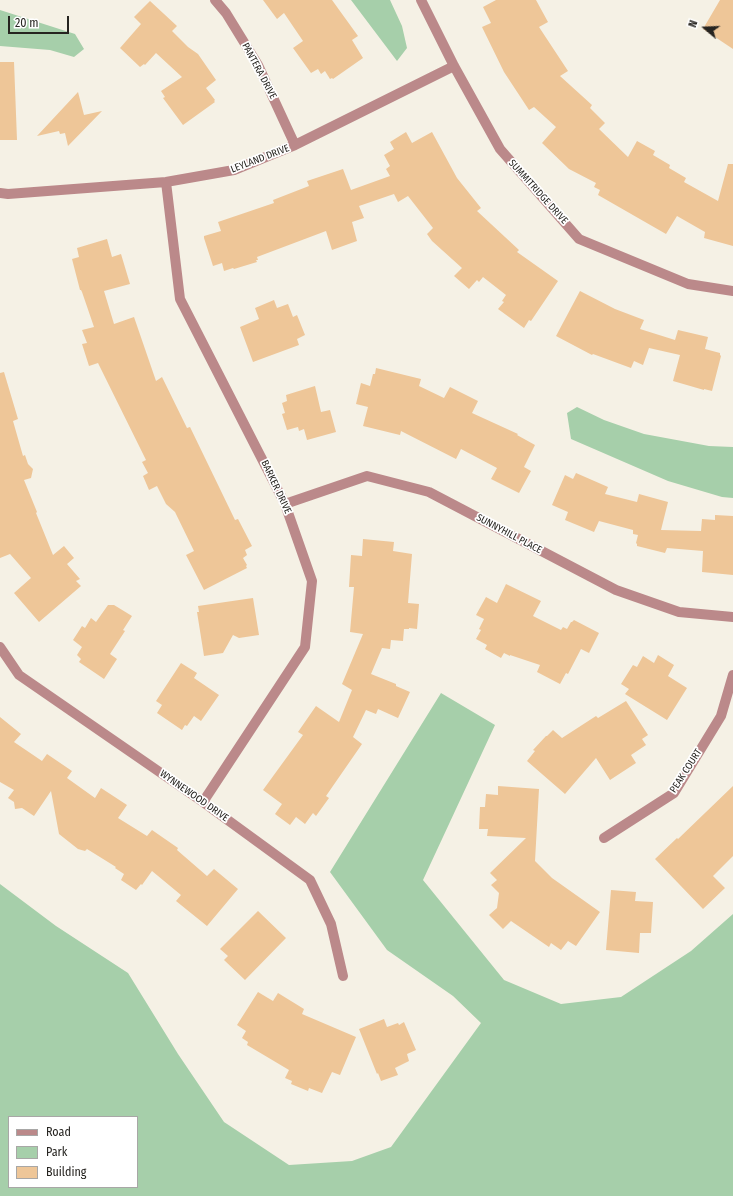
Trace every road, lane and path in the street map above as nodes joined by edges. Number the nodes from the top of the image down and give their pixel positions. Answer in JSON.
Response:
{"nodes":[{"id":1,"x":216,"y":0,"type":"edge"},
{"id":2,"x":421,"y":0,"type":"edge"},
{"id":3,"x":454,"y":66,"type":"junction"},
{"id":4,"x":296,"y":145,"type":"junction"},
{"id":5,"x":166,"y":182,"type":"junction"},
{"id":6,"x":0,"y":193,"type":"edge"},
{"id":7,"x":733,"y":291,"type":"edge"},
{"id":8,"x":285,"y":504,"type":"junction"},
{"id":9,"x":733,"y":617,"type":"edge"},
{"id":10,"x":0,"y":647,"type":"edge"},
{"id":11,"x":733,"y":675,"type":"edge"},
{"id":12,"x":203,"y":802,"type":"junction"},
{"id":13,"x":604,"y":838,"type":"dead end"},
{"id":14,"x":343,"y":976,"type":"dead end"}],
"edges":[{"from":1,"to":4,"type":"street","name":"PANTERA DRIVE"},
{"from":2,"to":3,"type":"street","name":"SUMMITRIDGE DRIVE"},
{"from":3,"to":4,"type":"street","name":"LEYLAND DRIVE"},
{"from":3,"to":7,"type":"street","name":"SUMMITRIDGE DRIVE"},
{"from":4,"to":5,"type":"street","name":"LEYLAND DRIVE"},
{"from":5,"to":6,"type":"street","name":"LEYLAND DRIVE"},
{"from":5,"to":8,"type":"street","name":"BARKER DRIVE"},
{"from":8,"to":9,"type":"street","name":"SUNNYHILL PLACE"},
{"from":8,"to":12,"type":"street","name":"BARKER DRIVE"},
{"from":10,"to":12,"type":"street","name":"WYNNEWOOD DRIVE"},
{"from":11,"to":13,"type":"street","name":"PEAK COURT"},
{"from":12,"to":14,"type":"street","name":"WYNNEWOOD DRIVE"}]}
